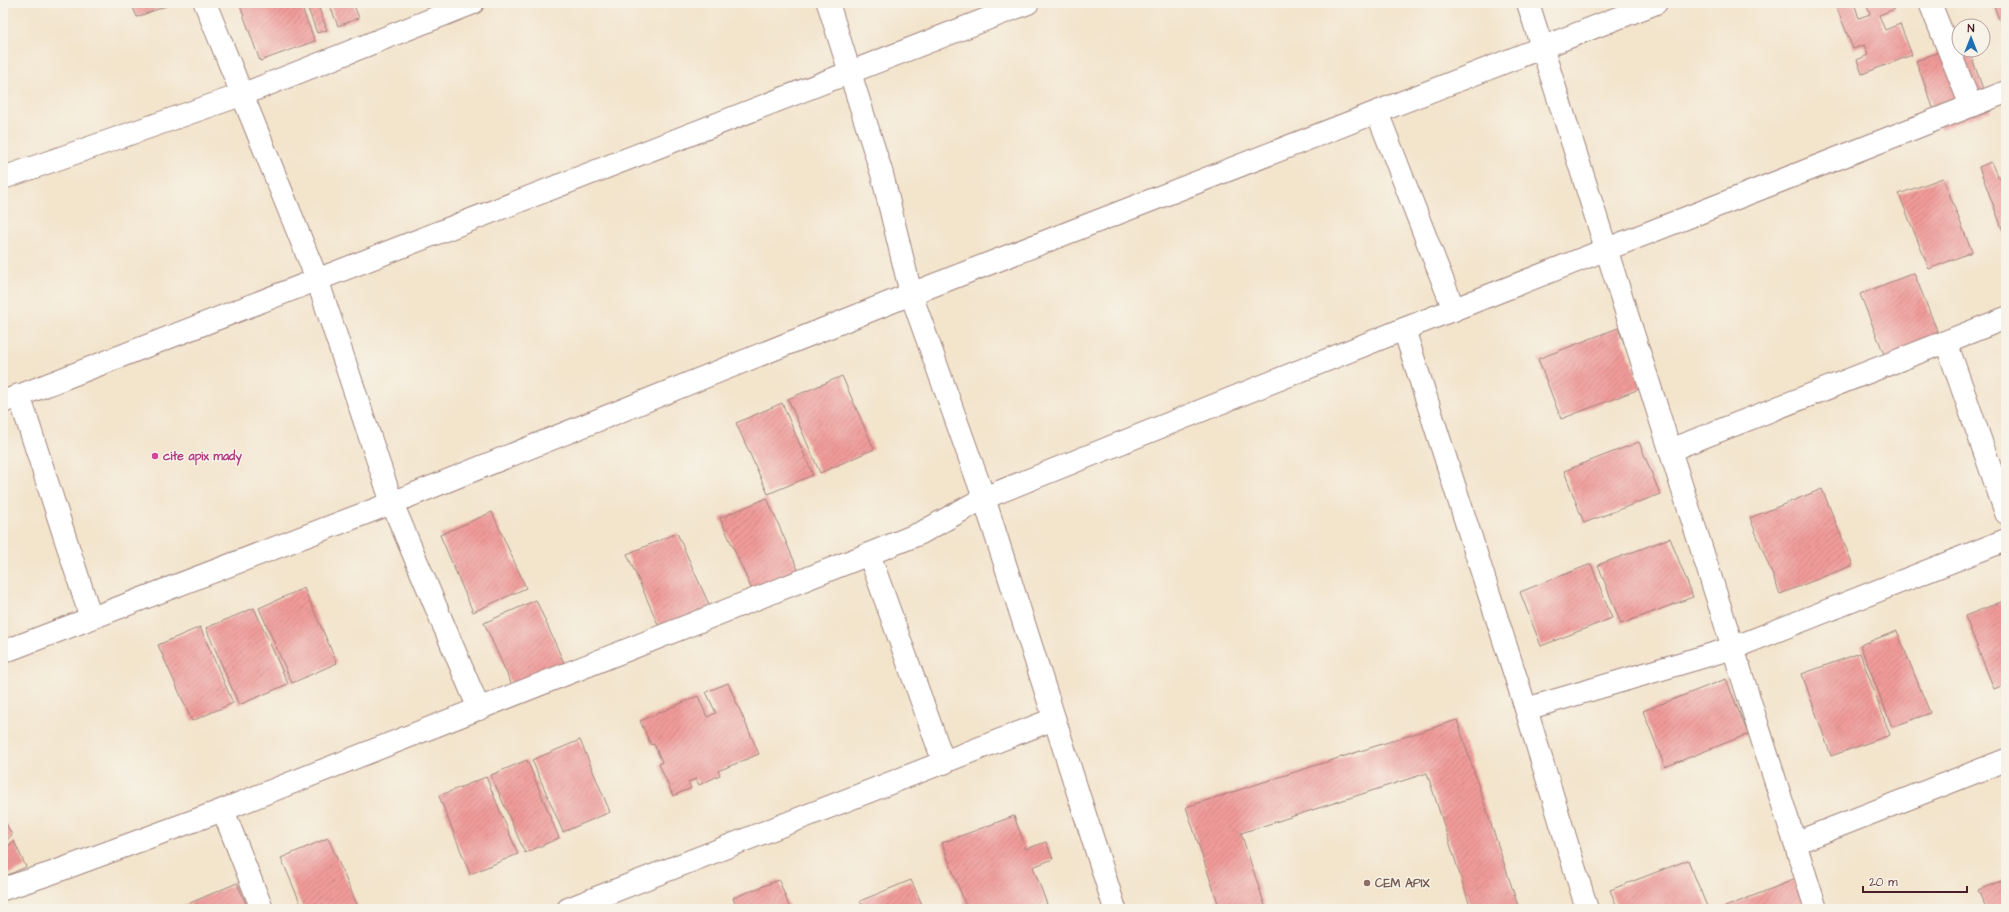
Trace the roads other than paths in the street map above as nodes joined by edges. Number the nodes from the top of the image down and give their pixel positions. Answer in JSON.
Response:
{"nodes":[{"id":1,"x":205,"y":3,"type":"edge"},
{"id":2,"x":474,"y":3,"type":"edge"},
{"id":3,"x":828,"y":3,"type":"edge"},
{"id":4,"x":1028,"y":3,"type":"edge"},
{"id":5,"x":1528,"y":3,"type":"edge"},
{"id":6,"x":1656,"y":3,"type":"edge"},
{"id":7,"x":1930,"y":3,"type":"edge"},
{"id":8,"x":1542,"y":48,"type":"junction"},
{"id":9,"x":850,"y":74,"type":"junction"},
{"id":10,"x":2006,"y":92,"type":"edge"},
{"id":11,"x":240,"y":95,"type":"junction"},
{"id":12,"x":1971,"y":106,"type":"junction"},
{"id":13,"x":1377,"y":112,"type":"junction"},
{"id":14,"x":3,"y":178,"type":"edge"},
{"id":15,"x":1606,"y":249,"type":"junction"},
{"id":16,"x":317,"y":279,"type":"junction"},
{"id":17,"x":911,"y":294,"type":"junction"},
{"id":18,"x":1454,"y":310,"type":"junction"},
{"id":19,"x":2006,"y":318,"type":"edge"},
{"id":20,"x":1404,"y":329,"type":"junction"},
{"id":21,"x":1946,"y":342,"type":"junction"},
{"id":22,"x":11,"y":398,"type":"edge"},
{"id":23,"x":1670,"y":450,"type":"junction"},
{"id":24,"x":984,"y":498,"type":"junction"},
{"id":25,"x":392,"y":502,"type":"junction"},
{"id":26,"x":2006,"y":513,"type":"edge"},
{"id":27,"x":2006,"y":540,"type":"edge"},
{"id":28,"x":869,"y":554,"type":"junction"},
{"id":29,"x":91,"y":618,"type":"junction"},
{"id":30,"x":1733,"y":648,"type":"junction"},
{"id":31,"x":3,"y":652,"type":"edge"},
{"id":32,"x":478,"y":709,"type":"junction"},
{"id":33,"x":1526,"y":709,"type":"junction"},
{"id":34,"x":1054,"y":720,"type":"junction"},
{"id":35,"x":2006,"y":760,"type":"edge"},
{"id":36,"x":944,"y":763,"type":"junction"},
{"id":37,"x":223,"y":810,"type":"junction"},
{"id":38,"x":1795,"y":843,"type":"junction"},
{"id":39,"x":3,"y":889,"type":"edge"},
{"id":40,"x":262,"y":909,"type":"edge"},
{"id":41,"x":568,"y":909,"type":"edge"},
{"id":42,"x":1115,"y":909,"type":"edge"},
{"id":43,"x":1587,"y":909,"type":"edge"},
{"id":44,"x":1816,"y":909,"type":"edge"}],
"edges":[{"from":1,"to":11,"type":"street"},
{"from":2,"to":11,"type":"street"},
{"from":3,"to":9,"type":"street"},
{"from":4,"to":9,"type":"street"},
{"from":5,"to":8,"type":"street"},
{"from":6,"to":8,"type":"street"},
{"from":7,"to":12,"type":"street"},
{"from":8,"to":13,"type":"street"},
{"from":8,"to":15,"type":"street"},
{"from":9,"to":16,"type":"street"},
{"from":9,"to":17,"type":"street"},
{"from":10,"to":12,"type":"street"},
{"from":11,"to":14,"type":"street"},
{"from":11,"to":16,"type":"street"},
{"from":12,"to":15,"type":"street"},
{"from":13,"to":17,"type":"street"},
{"from":13,"to":18,"type":"street"},
{"from":15,"to":18,"type":"street"},
{"from":15,"to":23,"type":"street"},
{"from":16,"to":22,"type":"street"},
{"from":16,"to":25,"type":"street"},
{"from":17,"to":24,"type":"street"},
{"from":17,"to":25,"type":"street"},
{"from":18,"to":20,"type":"street"},
{"from":19,"to":21,"type":"street"},
{"from":20,"to":24,"type":"street"},
{"from":20,"to":33,"type":"street"},
{"from":21,"to":23,"type":"street"},
{"from":21,"to":26,"type":"street"},
{"from":22,"to":29,"type":"street"},
{"from":23,"to":30,"type":"street"},
{"from":24,"to":28,"type":"street"},
{"from":24,"to":34,"type":"street"},
{"from":25,"to":29,"type":"street"},
{"from":25,"to":32,"type":"street"},
{"from":27,"to":30,"type":"street"},
{"from":28,"to":32,"type":"street"},
{"from":28,"to":36,"type":"street"},
{"from":29,"to":31,"type":"street"},
{"from":30,"to":33,"type":"street"},
{"from":30,"to":38,"type":"street"},
{"from":32,"to":37,"type":"street"},
{"from":33,"to":43,"type":"street"},
{"from":34,"to":36,"type":"street"},
{"from":34,"to":42,"type":"street"},
{"from":35,"to":38,"type":"street"},
{"from":36,"to":41,"type":"street"},
{"from":37,"to":39,"type":"street"},
{"from":37,"to":40,"type":"street"},
{"from":38,"to":44,"type":"street"}]}
